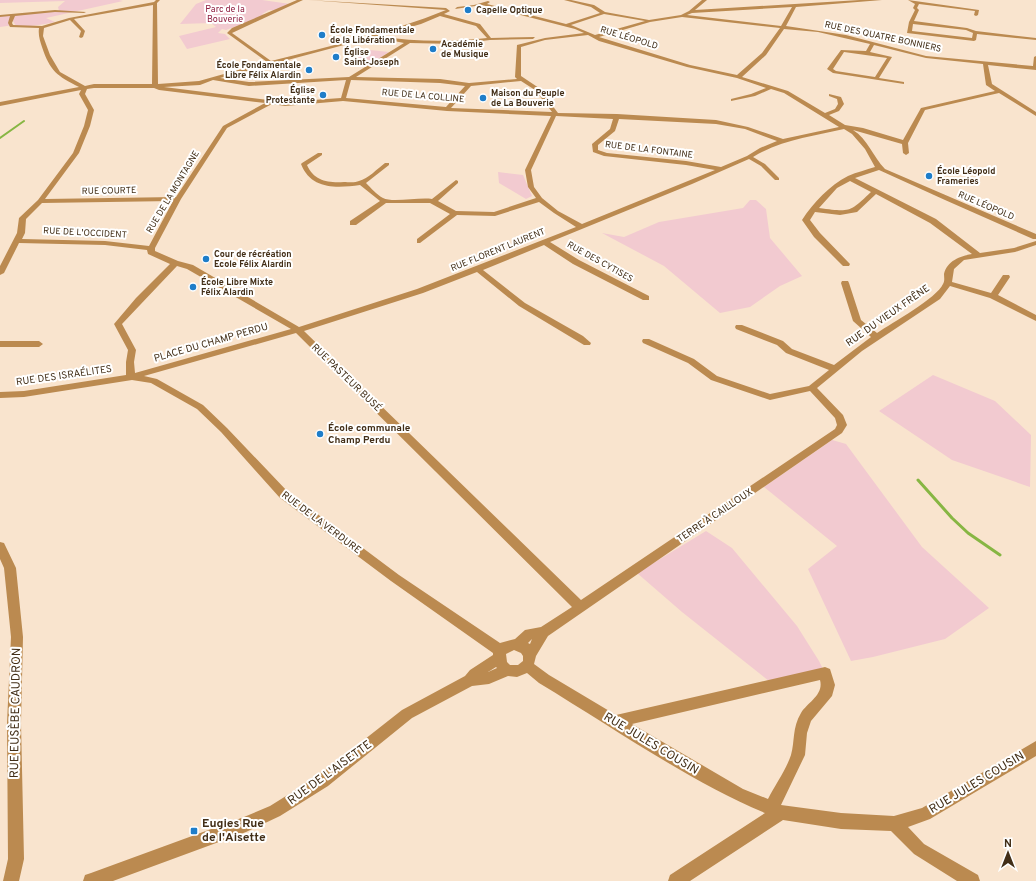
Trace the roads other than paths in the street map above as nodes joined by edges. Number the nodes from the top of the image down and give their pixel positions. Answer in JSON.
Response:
{"nodes":[{"id":1,"x":301,"y":0,"type":"edge"},
{"id":2,"x":310,"y":0,"type":"edge"},
{"id":3,"x":493,"y":0,"type":"edge"},
{"id":4,"x":566,"y":0,"type":"edge"},
{"id":5,"x":706,"y":0,"type":"edge"},
{"id":6,"x":880,"y":0,"type":"edge"},
{"id":7,"x":910,"y":0,"type":"edge"},
{"id":8,"x":156,"y":1,"type":"edge"},
{"id":9,"x":917,"y":3,"type":"junction"},
{"id":10,"x":482,"y":4,"type":"junction"},
{"id":11,"x":795,"y":5,"type":"junction"},
{"id":12,"x":447,"y":10,"type":"junction"},
{"id":13,"x":691,"y":12,"type":"junction"},
{"id":14,"x":100,"y":13,"type":"junction"},
{"id":15,"x":604,"y":13,"type":"junction"},
{"id":16,"x":13,"y":15,"type":"junction"},
{"id":17,"x":441,"y":15,"type":"junction"},
{"id":18,"x":976,"y":15,"type":"dead end"},
{"id":19,"x":0,"y":16,"type":"edge"},
{"id":20,"x":682,"y":16,"type":"junction"},
{"id":21,"x":71,"y":18,"type":"junction"},
{"id":22,"x":650,"y":21,"type":"junction"},
{"id":23,"x":911,"y":22,"type":"junction"},
{"id":24,"x":567,"y":25,"type":"junction"},
{"id":25,"x":42,"y":27,"type":"junction"},
{"id":26,"x":783,"y":27,"type":"junction"},
{"id":27,"x":975,"y":32,"type":"junction"},
{"id":28,"x":592,"y":36,"type":"junction"},
{"id":29,"x":81,"y":37,"type":"dead end"},
{"id":30,"x":374,"y":37,"type":"junction"},
{"id":31,"x":490,"y":38,"type":"junction"},
{"id":32,"x":518,"y":38,"type":"junction"},
{"id":33,"x":545,"y":38,"type":"junction"},
{"id":34,"x":1036,"y":39,"type":"edge"},
{"id":35,"x":410,"y":42,"type":"junction"},
{"id":36,"x":873,"y":43,"type":"junction"},
{"id":37,"x":519,"y":46,"type":"junction"},
{"id":38,"x":867,"y":53,"type":"junction"},
{"id":39,"x":1036,"y":57,"type":"edge"},
{"id":40,"x":270,"y":62,"type":"junction"},
{"id":41,"x":985,"y":63,"type":"junction"},
{"id":42,"x":1036,"y":68,"type":"edge"},
{"id":43,"x":738,"y":77,"type":"junction"},
{"id":44,"x":349,"y":78,"type":"junction"},
{"id":45,"x":214,"y":79,"type":"junction"},
{"id":46,"x":876,"y":79,"type":"junction"},
{"id":47,"x":520,"y":80,"type":"junction"},
{"id":48,"x":902,"y":83,"type":"dead end"},
{"id":49,"x":470,"y":85,"type":"junction"},
{"id":50,"x":155,"y":86,"type":"junction"},
{"id":51,"x":772,"y":87,"type":"junction"},
{"id":52,"x":85,"y":88,"type":"junction"},
{"id":53,"x":998,"y":92,"type":"junction"},
{"id":54,"x":831,"y":95,"type":"dead end"},
{"id":55,"x":343,"y":99,"type":"junction"},
{"id":56,"x":732,"y":100,"type":"dead end"},
{"id":57,"x":270,"y":103,"type":"junction"},
{"id":58,"x":0,"y":104,"type":"edge"},
{"id":59,"x":447,"y":109,"type":"junction"},
{"id":60,"x":555,"y":113,"type":"junction"},
{"id":61,"x":1036,"y":114,"type":"edge"},
{"id":62,"x":825,"y":115,"type":"junction"},
{"id":63,"x":617,"y":116,"type":"junction"},
{"id":64,"x":846,"y":127,"type":"junction"},
{"id":65,"x":783,"y":141,"type":"junction"},
{"id":66,"x":905,"y":143,"type":"junction"},
{"id":67,"x":906,"y":153,"type":"dead end"},
{"id":68,"x":320,"y":154,"type":"dead end"},
{"id":69,"x":749,"y":157,"type":"junction"},
{"id":70,"x":387,"y":164,"type":"dead end"},
{"id":71,"x":880,"y":167,"type":"junction"},
{"id":72,"x":722,"y":169,"type":"junction"},
{"id":73,"x":850,"y":178,"type":"junction"},
{"id":74,"x":777,"y":179,"type":"dead end"},
{"id":75,"x":456,"y":182,"type":"dead end"},
{"id":76,"x":362,"y":183,"type":"junction"},
{"id":77,"x":876,"y":191,"type":"junction"},
{"id":78,"x":178,"y":199,"type":"junction"},
{"id":79,"x":540,"y":199,"type":"junction"},
{"id":80,"x":40,"y":201,"type":"junction"},
{"id":81,"x":386,"y":201,"type":"junction"},
{"id":82,"x":433,"y":202,"type":"junction"},
{"id":83,"x":815,"y":210,"type":"junction"},
{"id":84,"x":455,"y":213,"type":"junction"},
{"id":85,"x":353,"y":223,"type":"dead end"},
{"id":86,"x":581,"y":227,"type":"junction"},
{"id":87,"x":1036,"y":237,"type":"edge"},
{"id":88,"x":18,"y":240,"type":"junction"},
{"id":89,"x":420,"y":242,"type":"dead end"},
{"id":90,"x":545,"y":242,"type":"junction"},
{"id":91,"x":1036,"y":243,"type":"edge"},
{"id":92,"x":151,"y":248,"type":"junction"},
{"id":93,"x":978,"y":255,"type":"junction"},
{"id":94,"x":175,"y":263,"type":"junction"},
{"id":95,"x":846,"y":264,"type":"dead end"},
{"id":96,"x":478,"y":269,"type":"junction"},
{"id":97,"x":0,"y":273,"type":"edge"},
{"id":98,"x":1006,"y":276,"type":"dead end"},
{"id":99,"x":845,"y":283,"type":"dead end"},
{"id":100,"x":948,"y":283,"type":"junction"},
{"id":101,"x":993,"y":296,"type":"junction"},
{"id":102,"x":646,"y":298,"type":"dead end"},
{"id":103,"x":1036,"y":318,"type":"edge"},
{"id":104,"x":739,"y":327,"type":"dead end"},
{"id":105,"x":298,"y":330,"type":"junction"},
{"id":106,"x":876,"y":337,"type":"junction"},
{"id":107,"x":646,"y":341,"type":"dead end"},
{"id":108,"x":588,"y":343,"type":"dead end"},
{"id":109,"x":0,"y":344,"type":"edge"},
{"id":110,"x":40,"y":344,"type":"dead end"},
{"id":111,"x":835,"y":369,"type":"junction"},
{"id":112,"x":131,"y":377,"type":"junction"},
{"id":113,"x":812,"y":388,"type":"junction"},
{"id":114,"x":0,"y":395,"type":"edge"},
{"id":115,"x":0,"y":546,"type":"edge"},
{"id":116,"x":580,"y":607,"type":"junction"},
{"id":117,"x":544,"y":632,"type":"junction"},
{"id":118,"x":518,"y":644,"type":"junction"},
{"id":119,"x":500,"y":654,"type":"junction"},
{"id":120,"x":528,"y":661,"type":"junction"},
{"id":121,"x":507,"y":670,"type":"junction"},
{"id":122,"x":470,"y":680,"type":"junction"},
{"id":123,"x":615,"y":722,"type":"junction"},
{"id":124,"x":1036,"y":748,"type":"edge"},
{"id":125,"x":776,"y":810,"type":"junction"},
{"id":126,"x":894,"y":824,"type":"junction"},
{"id":127,"x":11,"y":881,"type":"edge"},
{"id":128,"x":91,"y":881,"type":"edge"},
{"id":129,"x":676,"y":881,"type":"edge"},
{"id":130,"x":972,"y":881,"type":"edge"}],
"edges":[{"from":1,"to":40,"type":"street"},
{"from":2,"to":12,"type":"street"},
{"from":3,"to":10,"type":"street"},
{"from":4,"to":15,"type":"street"},
{"from":5,"to":13,"type":"street"},
{"from":6,"to":11,"type":"street"},
{"from":7,"to":9,"type":"street"},
{"from":8,"to":14,"type":"street"},
{"from":8,"to":50,"type":"street"},
{"from":9,"to":18,"type":"street"},
{"from":9,"to":23,"type":"street"},
{"from":10,"to":12,"type":"street"},
{"from":10,"to":24,"type":"street","name":"RUE LÉOPOLD"},
{"from":11,"to":13,"type":"street"},
{"from":11,"to":26,"type":"street"},
{"from":12,"to":17,"type":"street"},
{"from":13,"to":20,"type":"street"},
{"from":14,"to":16,"type":"street"},
{"from":14,"to":21,"type":"street"},
{"from":15,"to":22,"type":"street"},
{"from":15,"to":24,"type":"street"},
{"from":16,"to":19,"type":"street"},
{"from":16,"to":25,"type":"street"},
{"from":17,"to":30,"type":"street"},
{"from":17,"to":31,"type":"street"},
{"from":20,"to":22,"type":"street"},
{"from":20,"to":26,"type":"street","name":"RUE DES QUATRE BONNIERS"},
{"from":21,"to":25,"type":"street"},
{"from":21,"to":29,"type":"street"},
{"from":22,"to":28,"type":"street"},
{"from":23,"to":27,"type":"street"},
{"from":23,"to":27,"type":"street"},
{"from":24,"to":28,"type":"street","name":"RUE LÉOPOLD"},
{"from":25,"to":52,"type":"street"},
{"from":26,"to":36,"type":"street","name":"RUE DES QUATRE BONNIERS"},
{"from":26,"to":43,"type":"street"},
{"from":27,"to":34,"type":"street"},
{"from":28,"to":33,"type":"street"},
{"from":28,"to":43,"type":"street","name":"RUE LÉOPOLD"},
{"from":30,"to":35,"type":"street"},
{"from":30,"to":40,"type":"street"},
{"from":31,"to":32,"type":"street"},
{"from":31,"to":35,"type":"street"},
{"from":32,"to":33,"type":"street"},
{"from":32,"to":37,"type":"street"},
{"from":33,"to":37,"type":"street"},
{"from":35,"to":44,"type":"street"},
{"from":36,"to":38,"type":"street"},
{"from":36,"to":41,"type":"street","name":"RUE DES QUATRE BONNIERS"},
{"from":37,"to":47,"type":"street"},
{"from":38,"to":46,"type":"street"},
{"from":38,"to":46,"type":"street"},
{"from":39,"to":42,"type":"street"},
{"from":40,"to":45,"type":"street"},
{"from":41,"to":42,"type":"street","name":"RUE DES QUATRE BONNIERS"},
{"from":41,"to":53,"type":"street"},
{"from":43,"to":51,"type":"street","name":"RUE LÉOPOLD"},
{"from":44,"to":45,"type":"street"},
{"from":44,"to":49,"type":"street"},
{"from":44,"to":55,"type":"street"},
{"from":45,"to":50,"type":"street"},
{"from":46,"to":48,"type":"street"},
{"from":47,"to":49,"type":"street"},
{"from":47,"to":60,"type":"street"},
{"from":49,"to":59,"type":"street"},
{"from":50,"to":52,"type":"street"},
{"from":50,"to":57,"type":"street","name":"RUE DE LA COLLINE"},
{"from":51,"to":56,"type":"street"},
{"from":51,"to":62,"type":"street","name":"RUE LÉOPOLD"},
{"from":52,"to":58,"type":"street"},
{"from":52,"to":80,"type":"street"},
{"from":53,"to":61,"type":"street"},
{"from":53,"to":66,"type":"street"},
{"from":54,"to":62,"type":"street"},
{"from":55,"to":57,"type":"street","name":"RUE DE LA COLLINE"},
{"from":55,"to":59,"type":"street","name":"RUE DE LA COLLINE"},
{"from":57,"to":78,"type":"street","name":"RUE DE LA MONTAGNE"},
{"from":59,"to":60,"type":"street","name":"RUE DE LA COLLINE"},
{"from":60,"to":63,"type":"street","name":"RUE DE LA COLLINE"},
{"from":60,"to":79,"type":"street"},
{"from":62,"to":64,"type":"street","name":"RUE LÉOPOLD"},
{"from":63,"to":65,"type":"street","name":"RUE DE LA COLLINE"},
{"from":63,"to":72,"type":"street","name":"RUE DE LA FONTAINE"},
{"from":64,"to":65,"type":"street"},
{"from":64,"to":66,"type":"street"},
{"from":64,"to":71,"type":"street","name":"RUE LÉOPOLD"},
{"from":65,"to":69,"type":"street"},
{"from":66,"to":67,"type":"street"},
{"from":68,"to":76,"type":"street"},
{"from":69,"to":72,"type":"street"},
{"from":69,"to":74,"type":"street"},
{"from":70,"to":76,"type":"street"},
{"from":71,"to":73,"type":"street"},
{"from":71,"to":87,"type":"street","name":"RUE LÉOPOLD"},
{"from":72,"to":86,"type":"street","name":"RUE FLORENT LAURENT"},
{"from":73,"to":77,"type":"street"},
{"from":73,"to":83,"type":"street"},
{"from":75,"to":82,"type":"street"},
{"from":76,"to":81,"type":"street"},
{"from":77,"to":83,"type":"street"},
{"from":77,"to":93,"type":"street"},
{"from":78,"to":80,"type":"street","name":"RUE COURTE"},
{"from":78,"to":92,"type":"street","name":"RUE DE LA MONTAGNE"},
{"from":79,"to":84,"type":"street"},
{"from":79,"to":86,"type":"street"},
{"from":80,"to":88,"type":"street"},
{"from":81,"to":82,"type":"street"},
{"from":81,"to":85,"type":"street"},
{"from":82,"to":84,"type":"street"},
{"from":83,"to":95,"type":"street"},
{"from":84,"to":89,"type":"street"},
{"from":86,"to":90,"type":"street","name":"RUE FLORENT LAURENT"},
{"from":88,"to":92,"type":"street","name":"RUE DE L'OCCIDENT"},
{"from":88,"to":97,"type":"street"},
{"from":90,"to":96,"type":"street","name":"RUE FLORENT LAURENT"},
{"from":90,"to":102,"type":"street","name":"RUE DES CYTISES"},
{"from":91,"to":93,"type":"street","name":"RUE DU VIEUX FRÊNE"},
{"from":92,"to":94,"type":"street","name":"RUE DE LA MONTAGNE"},
{"from":93,"to":100,"type":"street","name":"RUE DU VIEUX FRÊNE"},
{"from":94,"to":105,"type":"street","name":"RUE PASTEUR BUSÉ"},
{"from":94,"to":112,"type":"street"},
{"from":96,"to":105,"type":"street","name":"RUE FLORENT LAURENT"},
{"from":96,"to":108,"type":"street"},
{"from":98,"to":101,"type":"street"},
{"from":99,"to":106,"type":"street"},
{"from":100,"to":101,"type":"street"},
{"from":100,"to":106,"type":"street","name":"RUE DU VIEUX FRÊNE"},
{"from":101,"to":103,"type":"street"},
{"from":104,"to":111,"type":"street"},
{"from":105,"to":112,"type":"street","name":"PLACE DU CHAMP PERDU"},
{"from":105,"to":116,"type":"street","name":"RUE PASTEUR BUSÉ"},
{"from":106,"to":111,"type":"street","name":"RUE DU VIEUX FRÊNE"},
{"from":107,"to":113,"type":"street"},
{"from":109,"to":110,"type":"street"},
{"from":111,"to":113,"type":"street","name":"RUE DU VIEUX FRÊNE"},
{"from":112,"to":114,"type":"street","name":"RUE DES ISRAÉLITES"},
{"from":112,"to":119,"type":"street","name":"RUE DE LA VERDURE"},
{"from":113,"to":116,"type":"street","name":"TERRE À CAILLOUX"},
{"from":115,"to":127,"type":"street","name":"RUE EUSÈBE CAUDRON"},
{"from":116,"to":117,"type":"street","name":"TERRE À CAILLOUX"},
{"from":117,"to":118,"type":"street"},
{"from":117,"to":120,"type":"street"},
{"from":118,"to":119,"type":"street"},
{"from":118,"to":120,"type":"street"},
{"from":119,"to":121,"type":"street"},
{"from":119,"to":122,"type":"street","name":"RUE DE L'AISETTE"},
{"from":120,"to":121,"type":"street"},
{"from":120,"to":123,"type":"street","name":"RUE JULES COUSIN"},
{"from":121,"to":122,"type":"street","name":"RUE DE L'AISETTE"},
{"from":122,"to":128,"type":"street","name":"RUE DE L'AISETTE"},
{"from":123,"to":125,"type":"street","name":"RUE JULES COUSIN"},
{"from":123,"to":125,"type":"street"},
{"from":124,"to":126,"type":"street","name":"RUE JULES COUSIN"},
{"from":125,"to":126,"type":"street","name":"RUE JULES COUSIN"},
{"from":125,"to":129,"type":"street"},
{"from":126,"to":130,"type":"street"}]}
